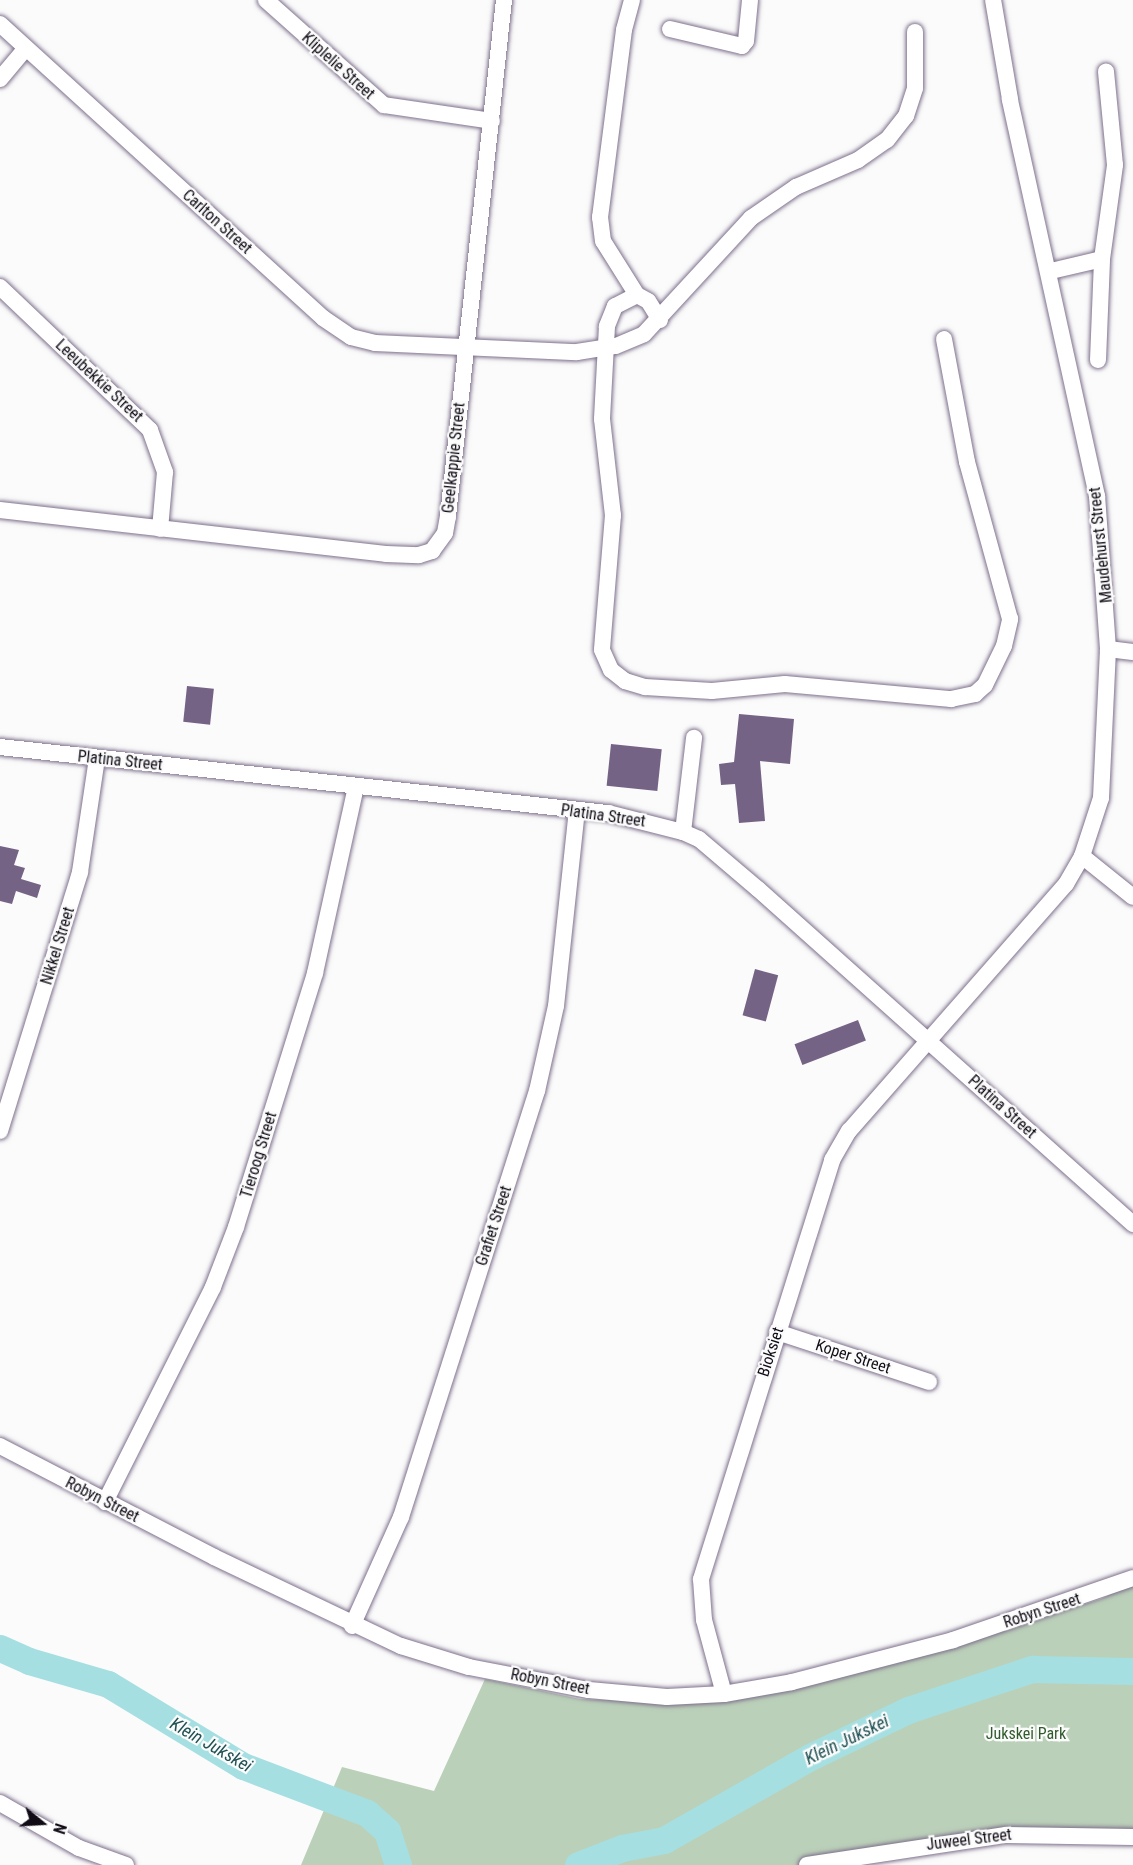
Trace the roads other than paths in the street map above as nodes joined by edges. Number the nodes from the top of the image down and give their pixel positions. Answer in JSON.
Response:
{"nodes":[{"id":1,"x":266,"y":0,"type":"edge"},
{"id":2,"x":504,"y":0,"type":"edge"},
{"id":3,"x":632,"y":0,"type":"edge"},
{"id":4,"x":750,"y":0,"type":"edge"},
{"id":5,"x":993,"y":0,"type":"edge"},
{"id":6,"x":0,"y":24,"type":"edge"},
{"id":7,"x":670,"y":28,"type":"dead end"},
{"id":8,"x":915,"y":32,"type":"dead end"},
{"id":9,"x":25,"y":49,"type":"junction"},
{"id":10,"x":1106,"y":71,"type":"dead end"},
{"id":11,"x":0,"y":79,"type":"edge"},
{"id":12,"x":492,"y":121,"type":"junction"},
{"id":13,"x":1102,"y":259,"type":"junction"},
{"id":14,"x":1051,"y":271,"type":"junction"},
{"id":15,"x":0,"y":287,"type":"edge"},
{"id":16,"x":637,"y":296,"type":"junction"},
{"id":17,"x":660,"y":320,"type":"junction"},
{"id":18,"x":944,"y":339,"type":"dead end"},
{"id":19,"x":467,"y":346,"type":"junction"},
{"id":20,"x":607,"y":348,"type":"junction"},
{"id":21,"x":1098,"y":360,"type":"dead end"},
{"id":22,"x":0,"y":510,"type":"edge"},
{"id":23,"x":160,"y":529,"type":"junction"},
{"id":24,"x":1108,"y":649,"type":"junction"},
{"id":25,"x":1133,"y":652,"type":"edge"},
{"id":26,"x":694,"y":738,"type":"dead end"},
{"id":27,"x":0,"y":747,"type":"edge"},
{"id":28,"x":97,"y":758,"type":"junction"},
{"id":29,"x":356,"y":787,"type":"junction"},
{"id":30,"x":577,"y":811,"type":"junction"},
{"id":31,"x":682,"y":832,"type":"junction"},
{"id":32,"x":1082,"y":856,"type":"junction"},
{"id":33,"x":1133,"y":897,"type":"edge"},
{"id":34,"x":929,"y":1041,"type":"junction"},
{"id":35,"x":0,"y":1131,"type":"edge"},
{"id":36,"x":1133,"y":1224,"type":"edge"},
{"id":37,"x":777,"y":1332,"type":"junction"},
{"id":38,"x":929,"y":1382,"type":"dead end"},
{"id":39,"x":0,"y":1446,"type":"edge"},
{"id":40,"x":105,"y":1502,"type":"junction"},
{"id":41,"x":1133,"y":1578,"type":"edge"},
{"id":42,"x":352,"y":1626,"type":"junction"},
{"id":43,"x":724,"y":1694,"type":"junction"},
{"id":44,"x":0,"y":1803,"type":"edge"},
{"id":45,"x":1133,"y":1837,"type":"edge"},
{"id":46,"x":126,"y":1865,"type":"edge"},
{"id":47,"x":807,"y":1865,"type":"edge"}],
"edges":[{"from":1,"to":12,"type":"street","name":"Kliplelie Street"},
{"from":2,"to":12,"type":"street","name":"Geelkappie Street"},
{"from":3,"to":16,"type":"street"},
{"from":4,"to":7,"type":"street"},
{"from":5,"to":14,"type":"street","name":"Maudehurst Street"},
{"from":6,"to":9,"type":"street","name":"Carlton Street"},
{"from":8,"to":17,"type":"street","name":"Carlton Street"},
{"from":9,"to":11,"type":"street"},
{"from":9,"to":19,"type":"street","name":"Carlton Street"},
{"from":10,"to":13,"type":"street"},
{"from":12,"to":19,"type":"street","name":"Geelkappie Street"},
{"from":13,"to":14,"type":"street"},
{"from":13,"to":21,"type":"street"},
{"from":14,"to":24,"type":"street","name":"Maudehurst Street"},
{"from":15,"to":23,"type":"street","name":"Leeubekkie Street"},
{"from":16,"to":17,"type":"street"},
{"from":16,"to":20,"type":"street"},
{"from":17,"to":20,"type":"street","name":"Carlton Street"},
{"from":18,"to":20,"type":"street"},
{"from":19,"to":20,"type":"street","name":"Carlton Street"},
{"from":19,"to":23,"type":"street","name":"Geelkappie Street"},
{"from":22,"to":23,"type":"street","name":"Geelkappie Street"},
{"from":24,"to":25,"type":"street"},
{"from":24,"to":32,"type":"street","name":"Maudehurst Street"},
{"from":26,"to":31,"type":"street"},
{"from":27,"to":28,"type":"street","name":"Platina Street"},
{"from":28,"to":29,"type":"street","name":"Platina Street"},
{"from":28,"to":35,"type":"street","name":"Nikkel Street"},
{"from":29,"to":30,"type":"street","name":"Platina Street"},
{"from":29,"to":40,"type":"street","name":"Tieroog Street"},
{"from":30,"to":31,"type":"street","name":"Platina Street"},
{"from":30,"to":42,"type":"street","name":"Grafiet Street"},
{"from":31,"to":34,"type":"street","name":"Platina Street"},
{"from":32,"to":33,"type":"street"},
{"from":32,"to":34,"type":"street","name":"Maudehurst Street"},
{"from":34,"to":36,"type":"street","name":"Platina Street"},
{"from":34,"to":37,"type":"street","name":"Bioksiet"},
{"from":37,"to":38,"type":"street","name":"Koper Street"},
{"from":37,"to":43,"type":"street","name":"Bioksiet"},
{"from":39,"to":40,"type":"street","name":"Robyn Street"},
{"from":40,"to":42,"type":"street","name":"Robyn Street"},
{"from":41,"to":43,"type":"street","name":"Robyn Street"},
{"from":42,"to":43,"type":"street","name":"Robyn Street"},
{"from":44,"to":46,"type":"street"},
{"from":45,"to":47,"type":"street","name":"Juweel Street"}]}
